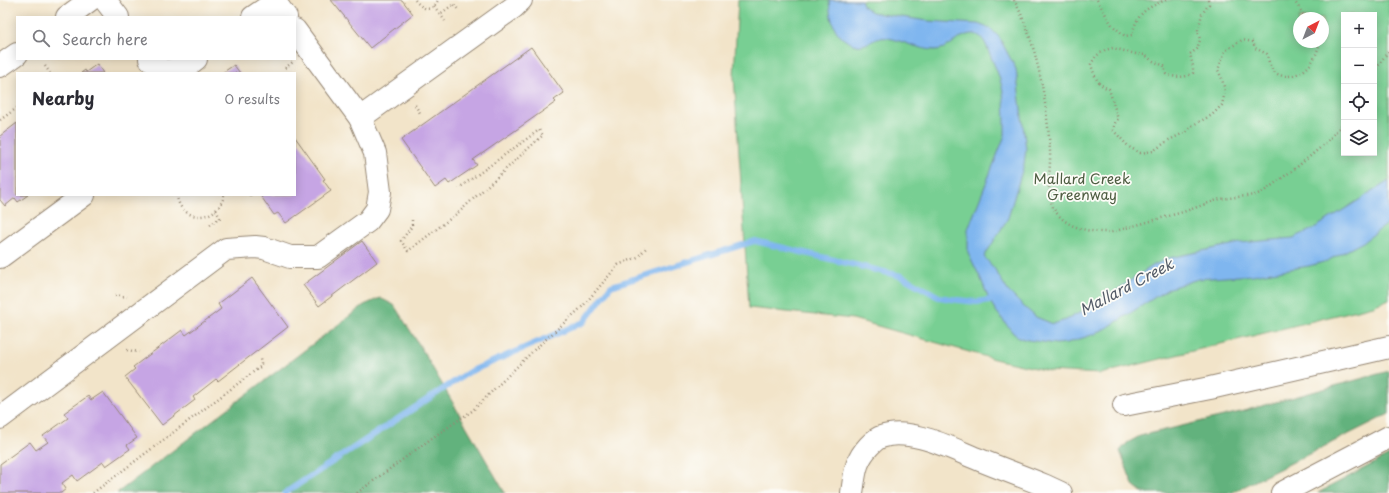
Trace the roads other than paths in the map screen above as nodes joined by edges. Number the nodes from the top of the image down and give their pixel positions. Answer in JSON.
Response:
{"nodes":[{"id":1,"x":90,"y":0,"type":"edge"},
{"id":2,"x":105,"y":0,"type":"edge"},
{"id":3,"x":521,"y":0,"type":"edge"},
{"id":4,"x":278,"y":6,"type":"edge"},
{"id":5,"x":68,"y":16,"type":"edge"},
{"id":6,"x":117,"y":16,"type":"edge"},
{"id":7,"x":255,"y":16,"type":"edge"},
{"id":8,"x":296,"y":31,"type":"edge"},
{"id":9,"x":16,"y":55,"type":"edge"},
{"id":10,"x":194,"y":60,"type":"edge"},
{"id":11,"x":0,"y":66,"type":"edge"},
{"id":12,"x":158,"y":68,"type":"edge"},
{"id":13,"x":360,"y":118,"type":"junction"},
{"id":14,"x":83,"y":196,"type":"edge"},
{"id":15,"x":0,"y":257,"type":"edge"},
{"id":16,"x":1389,"y":346,"type":"edge"},
{"id":17,"x":1124,"y":405,"type":"dead end"},
{"id":18,"x":0,"y":418,"type":"edge"},
{"id":19,"x":1389,"y":437,"type":"edge"},
{"id":20,"x":852,"y":493,"type":"edge"},
{"id":21,"x":1061,"y":493,"type":"edge"},
{"id":22,"x":1282,"y":493,"type":"edge"}],
"edges":[{"from":1,"to":5,"type":"street"},
{"from":2,"to":6,"type":"street"},
{"from":3,"to":13,"type":"street"},
{"from":4,"to":7,"type":"street"},
{"from":8,"to":13,"type":"street"},
{"from":9,"to":11,"type":"street"},
{"from":10,"to":12,"type":"street"},
{"from":13,"to":18,"type":"street"},
{"from":14,"to":15,"type":"street"},
{"from":16,"to":17,"type":"street"},
{"from":19,"to":22,"type":"street"},
{"from":20,"to":21,"type":"street"}]}
